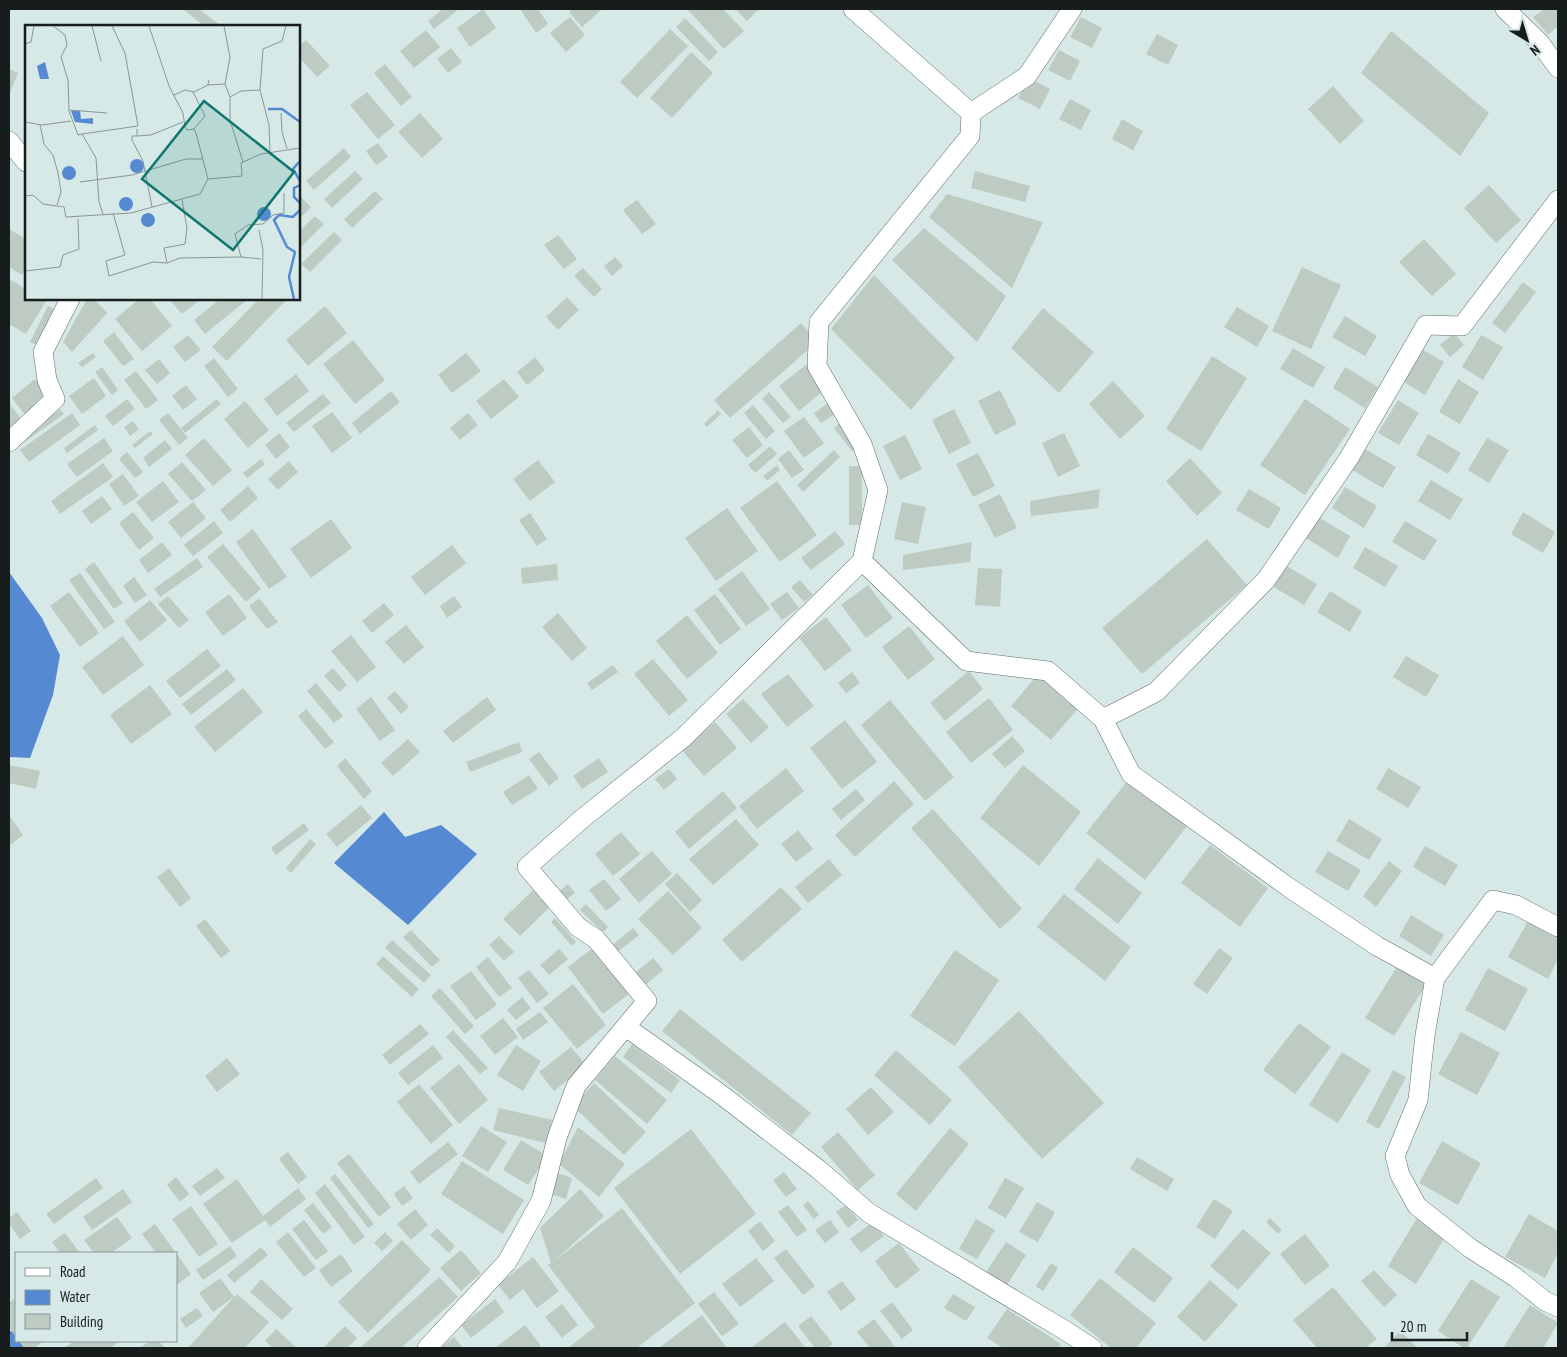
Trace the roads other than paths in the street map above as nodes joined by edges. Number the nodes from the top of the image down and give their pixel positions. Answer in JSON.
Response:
{"nodes":[{"id":1,"x":853,"y":9,"type":"edge"},
{"id":2,"x":1072,"y":9,"type":"edge"},
{"id":3,"x":1505,"y":9,"type":"edge"},
{"id":4,"x":1558,"y":68,"type":"edge"},
{"id":5,"x":971,"y":113,"type":"junction"},
{"id":6,"x":9,"y":141,"type":"edge"},
{"id":7,"x":25,"y":161,"type":"edge"},
{"id":8,"x":1558,"y":200,"type":"edge"},
{"id":9,"x":69,"y":300,"type":"edge"},
{"id":10,"x":9,"y":442,"type":"edge"},
{"id":11,"x":862,"y":561,"type":"junction"},
{"id":12,"x":1103,"y":719,"type":"junction"},
{"id":13,"x":1558,"y":928,"type":"edge"},
{"id":14,"x":1435,"y":978,"type":"junction"},
{"id":15,"x":626,"y":1028,"type":"junction"},
{"id":16,"x":1558,"y":1307,"type":"edge"},
{"id":17,"x":427,"y":1348,"type":"edge"},
{"id":18,"x":1092,"y":1348,"type":"edge"}],
"edges":[{"from":1,"to":5,"type":"street"},
{"from":2,"to":5,"type":"street"},
{"from":3,"to":4,"type":"street"},
{"from":5,"to":11,"type":"street"},
{"from":6,"to":7,"type":"street"},
{"from":8,"to":12,"type":"street"},
{"from":9,"to":10,"type":"street"},
{"from":11,"to":12,"type":"street"},
{"from":11,"to":15,"type":"street"},
{"from":12,"to":14,"type":"street"},
{"from":13,"to":14,"type":"street"},
{"from":14,"to":16,"type":"street"},
{"from":15,"to":17,"type":"street"},
{"from":15,"to":18,"type":"street"}]}
